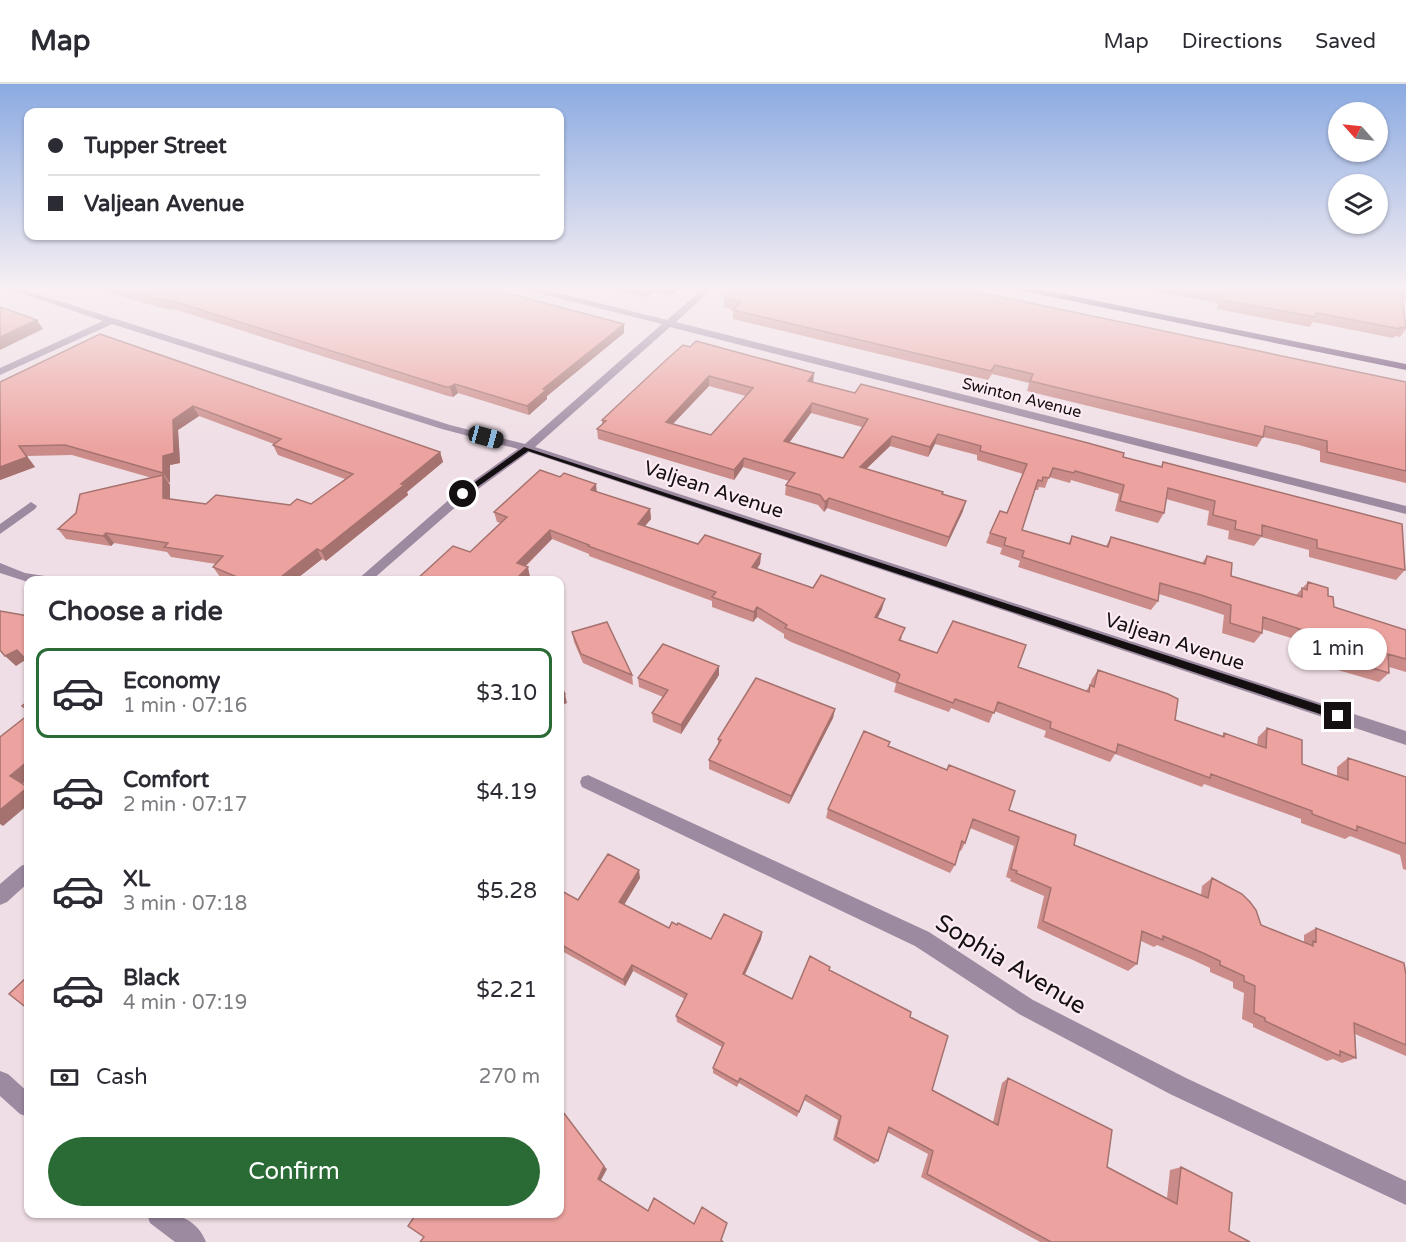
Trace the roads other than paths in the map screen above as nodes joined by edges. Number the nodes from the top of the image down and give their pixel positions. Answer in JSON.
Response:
{"nodes":[{"id":1,"x":67,"y":341,"type":"edge"},
{"id":2,"x":183,"y":341,"type":"edge"},
{"id":3,"x":649,"y":341,"type":"edge"},
{"id":4,"x":740,"y":341,"type":"edge"},
{"id":5,"x":1280,"y":341,"type":"edge"},
{"id":6,"x":1406,"y":367,"type":"edge"},
{"id":7,"x":0,"y":372,"type":"edge"},
{"id":8,"x":527,"y":448,"type":"junction"},
{"id":9,"x":31,"y":506,"type":"dead end"},
{"id":10,"x":1406,"y":510,"type":"edge"},
{"id":11,"x":0,"y":530,"type":"edge"},
{"id":12,"x":0,"y":568,"type":"edge"},
{"id":13,"x":369,"y":576,"type":"edge"},
{"id":14,"x":24,"y":577,"type":"edge"},
{"id":15,"x":1406,"y":738,"type":"edge"},
{"id":16,"x":588,"y":782,"type":"dead end"},
{"id":17,"x":24,"y":875,"type":"edge"},
{"id":18,"x":0,"y":896,"type":"edge"},
{"id":19,"x":0,"y":1082,"type":"edge"},
{"id":20,"x":24,"y":1103,"type":"edge"},
{"id":21,"x":1406,"y":1193,"type":"edge"},
{"id":22,"x":164,"y":1218,"type":"edge"},
{"id":23,"x":194,"y":1242,"type":"edge"}],
"edges":[{"from":1,"to":7,"type":"street"},
{"from":2,"to":8,"type":"street","name":"Valjean Avenue"},
{"from":3,"to":8,"type":"street"},
{"from":4,"to":10,"type":"street","name":"Swinton Avenue"},
{"from":5,"to":6,"type":"main road"},
{"from":8,"to":13,"type":"street"},
{"from":8,"to":15,"type":"street","name":"Valjean Avenue"},
{"from":9,"to":11,"type":"street"},
{"from":12,"to":14,"type":"street"},
{"from":16,"to":21,"type":"street","name":"Sophia Avenue"},
{"from":17,"to":18,"type":"street"},
{"from":19,"to":20,"type":"street"},
{"from":22,"to":23,"type":"street"}]}
